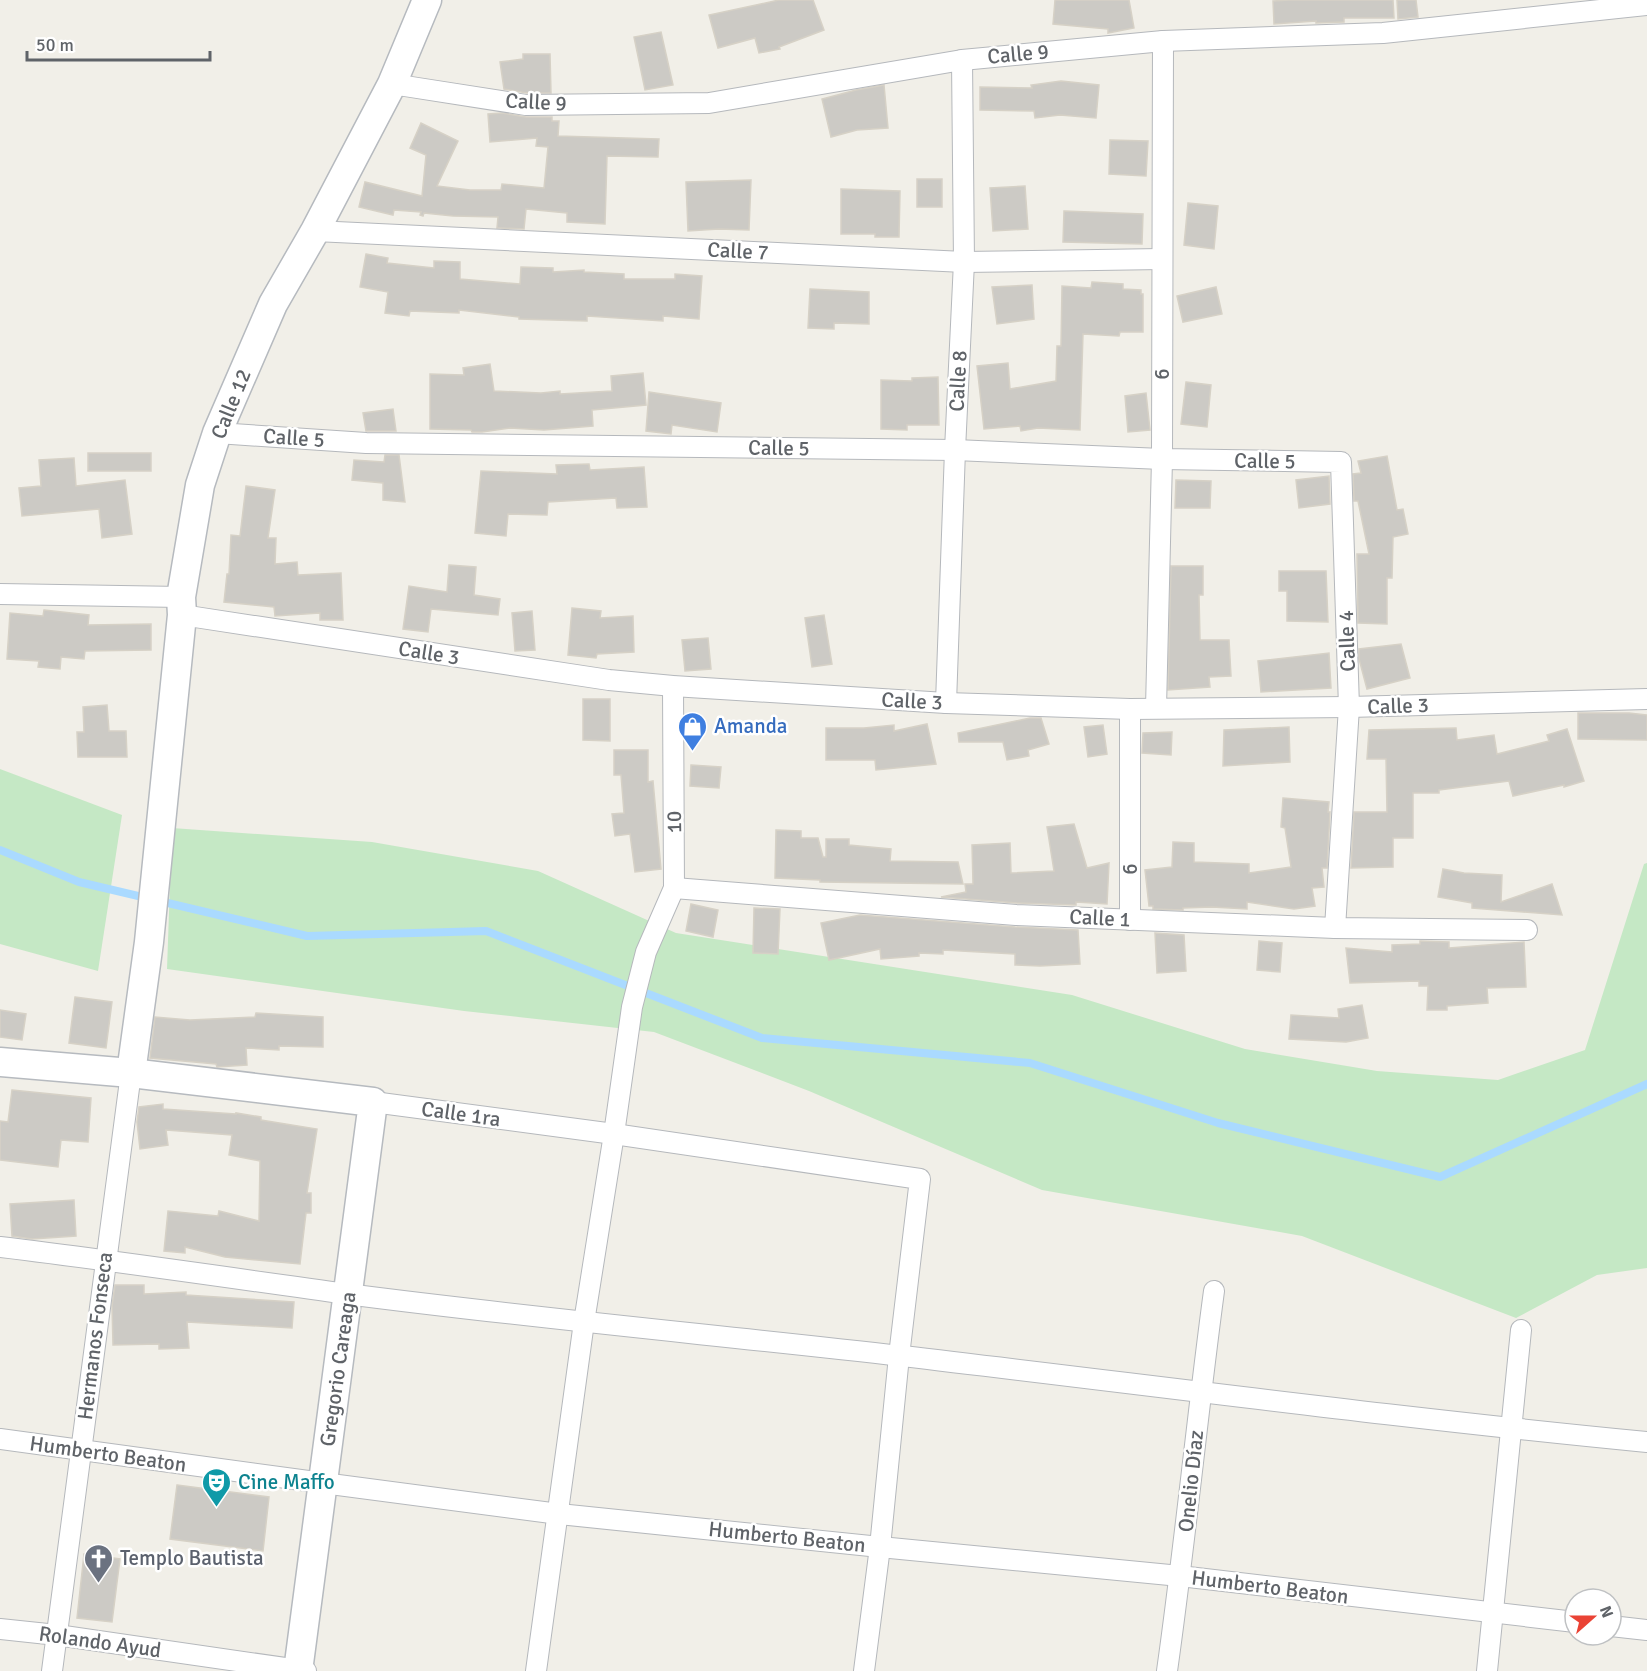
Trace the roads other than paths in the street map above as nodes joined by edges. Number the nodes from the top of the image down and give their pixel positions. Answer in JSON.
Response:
{"nodes":[{"id":1,"x":427,"y":0,"type":"edge"},
{"id":2,"x":1647,"y":5,"type":"edge"},
{"id":3,"x":1163,"y":40,"type":"junction"},
{"id":4,"x":962,"y":60,"type":"junction"},
{"id":5,"x":392,"y":84,"type":"junction"},
{"id":6,"x":315,"y":231,"type":"junction"},
{"id":7,"x":1162,"y":259,"type":"junction"},
{"id":8,"x":964,"y":262,"type":"junction"},
{"id":9,"x":218,"y":433,"type":"junction"},
{"id":10,"x":955,"y":450,"type":"junction"},
{"id":11,"x":1162,"y":459,"type":"junction"},
{"id":12,"x":1341,"y":462,"type":"joint"},
{"id":13,"x":0,"y":594,"type":"edge"},
{"id":14,"x":182,"y":606,"type":"junction"},
{"id":15,"x":673,"y":686,"type":"junction"},
{"id":16,"x":1647,"y":699,"type":"edge"},
{"id":17,"x":946,"y":703,"type":"junction"},
{"id":18,"x":1156,"y":708,"type":"junction"},
{"id":19,"x":1349,"y":708,"type":"junction"},
{"id":20,"x":1130,"y":710,"type":"junction"},
{"id":21,"x":675,"y":888,"type":"junction"},
{"id":22,"x":1130,"y":920,"type":"junction"},
{"id":23,"x":1335,"y":928,"type":"junction"},
{"id":24,"x":1527,"y":930,"type":"dead end"},
{"id":25,"x":0,"y":1062,"type":"edge"},
{"id":26,"x":131,"y":1072,"type":"junction"},
{"id":27,"x":373,"y":1102,"type":"junction"},
{"id":28,"x":614,"y":1134,"type":"junction"},
{"id":29,"x":0,"y":1247,"type":"edge"},
{"id":30,"x":105,"y":1260,"type":"junction"},
{"id":31,"x":1214,"y":1291,"type":"dead end"},
{"id":32,"x":348,"y":1294,"type":"junction"},
{"id":33,"x":584,"y":1322,"type":"junction"},
{"id":34,"x":1521,"y":1330,"type":"dead end"},
{"id":35,"x":899,"y":1356,"type":"junction"},
{"id":36,"x":1200,"y":1391,"type":"junction"},
{"id":37,"x":1510,"y":1429,"type":"junction"},
{"id":38,"x":0,"y":1439,"type":"edge"},
{"id":39,"x":1647,"y":1442,"type":"edge"},
{"id":40,"x":81,"y":1450,"type":"junction"},
{"id":41,"x":323,"y":1483,"type":"junction"},
{"id":42,"x":559,"y":1514,"type":"junction"},
{"id":43,"x":880,"y":1547,"type":"junction"},
{"id":44,"x":1180,"y":1576,"type":"junction"},
{"id":45,"x":1493,"y":1613,"type":"junction"},
{"id":46,"x":1563,"y":1621,"type":"edge"},
{"id":47,"x":1623,"y":1627,"type":"edge"},
{"id":48,"x":0,"y":1629,"type":"edge"},
{"id":49,"x":1647,"y":1630,"type":"edge"},
{"id":50,"x":57,"y":1635,"type":"junction"},
{"id":51,"x":52,"y":1671,"type":"edge"},
{"id":52,"x":300,"y":1671,"type":"edge"},
{"id":53,"x":536,"y":1671,"type":"edge"},
{"id":54,"x":864,"y":1671,"type":"edge"},
{"id":55,"x":1167,"y":1671,"type":"edge"},
{"id":56,"x":1487,"y":1671,"type":"edge"}],
"edges":[{"from":1,"to":5,"type":"street","name":"Calle 12"},
{"from":2,"to":3,"type":"street","name":"Calle 9"},
{"from":3,"to":4,"type":"street","name":"Calle 9"},
{"from":3,"to":7,"type":"street","name":"6"},
{"from":4,"to":5,"type":"street","name":"Calle 9"},
{"from":4,"to":8,"type":"street","name":"Calle 8"},
{"from":5,"to":6,"type":"street","name":"Calle 12"},
{"from":6,"to":8,"type":"street","name":"Calle 7"},
{"from":6,"to":9,"type":"street","name":"Calle 12"},
{"from":7,"to":8,"type":"street","name":"Calle 7"},
{"from":7,"to":11,"type":"street","name":"6"},
{"from":8,"to":10,"type":"street","name":"Calle 8"},
{"from":9,"to":10,"type":"street","name":"Calle 5"},
{"from":9,"to":14,"type":"street","name":"Calle 12"},
{"from":10,"to":11,"type":"street","name":"Calle 5"},
{"from":10,"to":17,"type":"street","name":"Calle 8"},
{"from":11,"to":12,"type":"street","name":"Calle 5"},
{"from":11,"to":18,"type":"street","name":"6"},
{"from":12,"to":19,"type":"street","name":"Calle 4"},
{"from":13,"to":14,"type":"street","name":"Calle 3"},
{"from":14,"to":15,"type":"street","name":"Calle 3"},
{"from":14,"to":26,"type":"street","name":"Calle 12"},
{"from":15,"to":17,"type":"street","name":"Calle 3"},
{"from":15,"to":21,"type":"street","name":"10"},
{"from":16,"to":19,"type":"street","name":"Calle 3"},
{"from":17,"to":20,"type":"street","name":"Calle 3"},
{"from":18,"to":19,"type":"street","name":"Calle 3"},
{"from":18,"to":20,"type":"street","name":"Calle 3"},
{"from":19,"to":23,"type":"street","name":"Calle 4"},
{"from":20,"to":22,"type":"street","name":"6"},
{"from":21,"to":22,"type":"street","name":"Calle 1"},
{"from":21,"to":28,"type":"street","name":"10"},
{"from":22,"to":23,"type":"street","name":"Calle 1"},
{"from":23,"to":24,"type":"street","name":"Calle 1"},
{"from":25,"to":26,"type":"street","name":"Calle 1ra"},
{"from":26,"to":27,"type":"street","name":"Calle 1ra"},
{"from":26,"to":30,"type":"street","name":"Hermanos Fonseca"},
{"from":27,"to":28,"type":"street","name":"Calle 1ra"},
{"from":27,"to":32,"type":"street","name":"Gregorio Careaga"},
{"from":28,"to":33,"type":"street","name":"10"},
{"from":28,"to":35,"type":"street","name":"Calle 1ra"},
{"from":29,"to":30,"type":"street"},
{"from":30,"to":32,"type":"street"},
{"from":30,"to":40,"type":"street","name":"Hermanos Fonseca"},
{"from":31,"to":36,"type":"street","name":"Onelio Díaz"},
{"from":32,"to":33,"type":"street"},
{"from":32,"to":41,"type":"street","name":"Gregorio Careaga"},
{"from":33,"to":35,"type":"street"},
{"from":33,"to":42,"type":"street","name":"10"},
{"from":34,"to":37,"type":"street"},
{"from":35,"to":36,"type":"street"},
{"from":35,"to":43,"type":"street"},
{"from":36,"to":37,"type":"street"},
{"from":36,"to":44,"type":"street","name":"Onelio Díaz"},
{"from":37,"to":39,"type":"street"},
{"from":37,"to":45,"type":"street"},
{"from":38,"to":40,"type":"street","name":"Humberto Beaton"},
{"from":40,"to":41,"type":"street","name":"Humberto Beaton"},
{"from":40,"to":50,"type":"street","name":"Hermanos Fonseca"},
{"from":41,"to":42,"type":"street","name":"Humberto Beaton"},
{"from":41,"to":52,"type":"street","name":"Gregorio Careaga"},
{"from":42,"to":43,"type":"street","name":"Humberto Beaton"},
{"from":42,"to":53,"type":"street","name":"10"},
{"from":43,"to":44,"type":"street","name":"Humberto Beaton"},
{"from":43,"to":54,"type":"street"},
{"from":44,"to":45,"type":"street","name":"Humberto Beaton"},
{"from":44,"to":55,"type":"street","name":"Onelio Díaz"},
{"from":45,"to":46,"type":"street","name":"Humberto Beaton"},
{"from":45,"to":56,"type":"street"},
{"from":47,"to":49,"type":"street"},
{"from":48,"to":50,"type":"street","name":"Rolando Ayud"},
{"from":50,"to":51,"type":"street","name":"Hermanos Fonseca"},
{"from":50,"to":52,"type":"street","name":"Rolando Ayud"}]}
